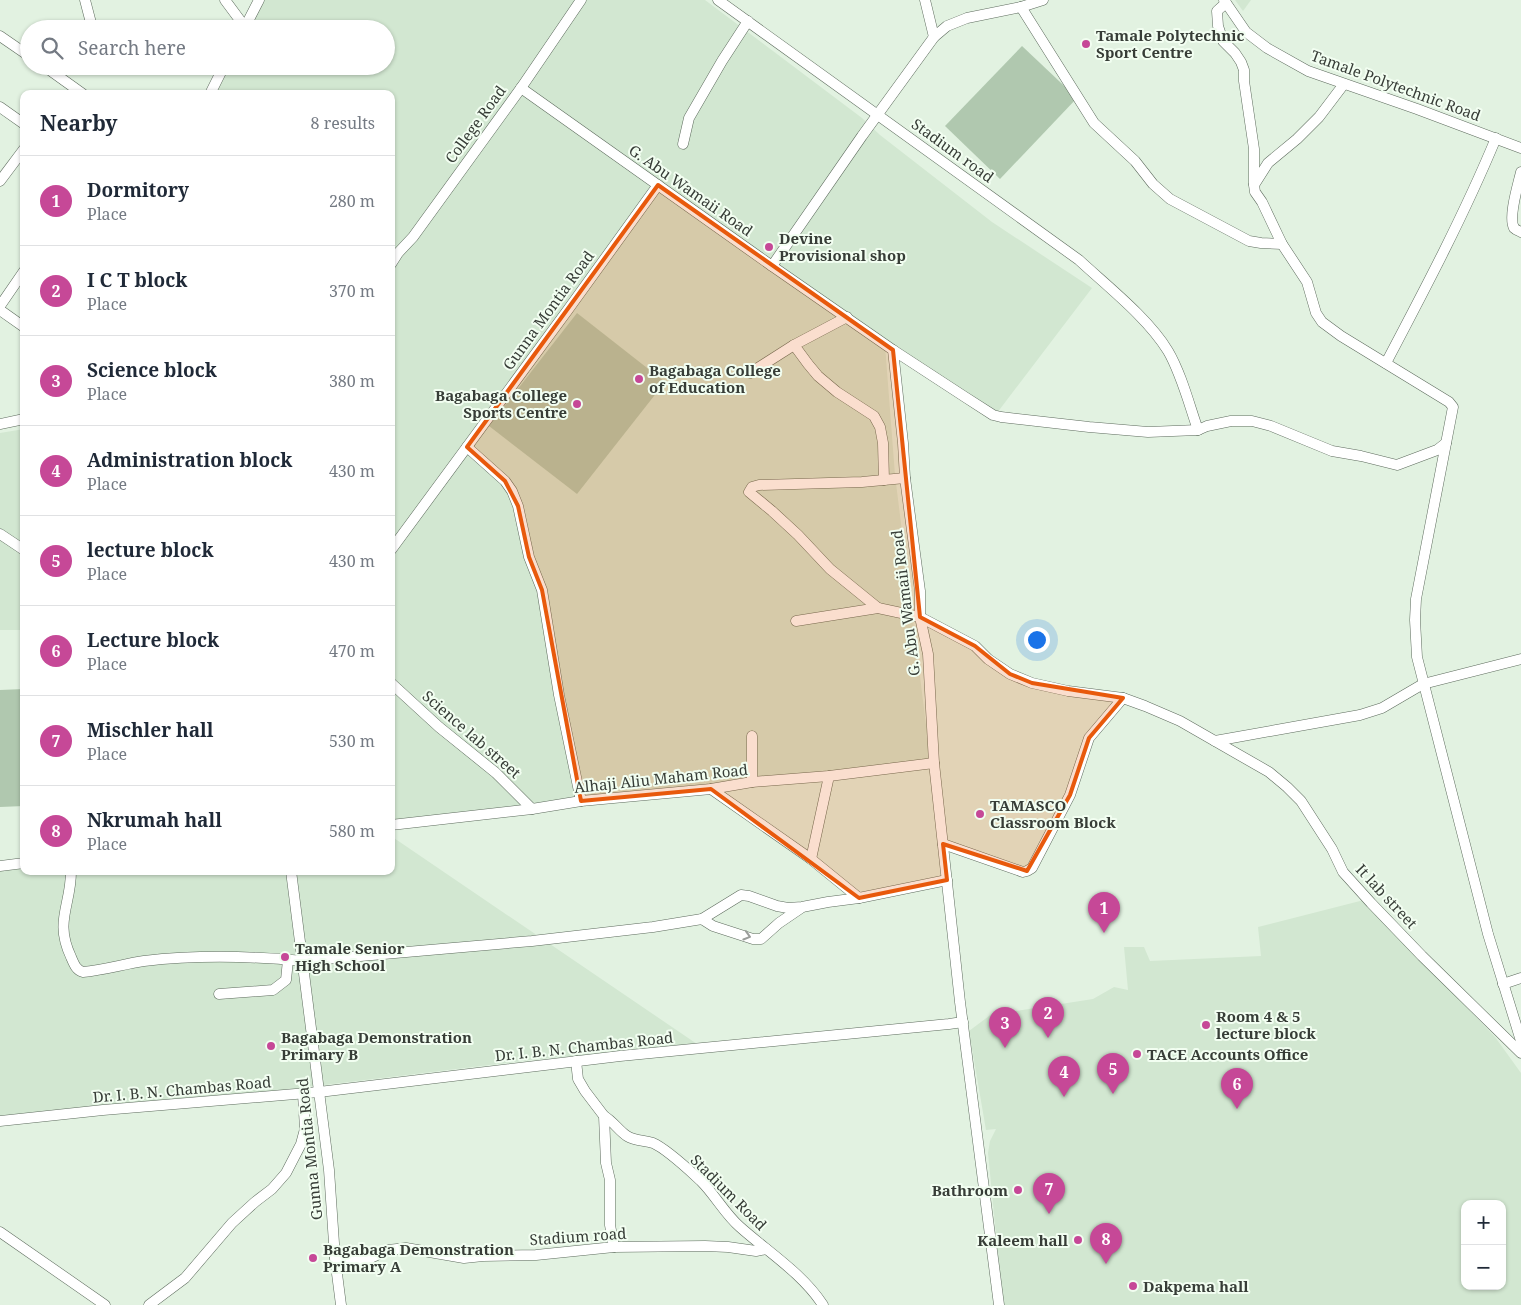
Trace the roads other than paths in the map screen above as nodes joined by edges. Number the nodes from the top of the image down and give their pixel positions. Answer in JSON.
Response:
{"nodes":[{"id":1,"x":85,"y":0,"type":"edge"},
{"id":2,"x":226,"y":0,"type":"edge"},
{"id":3,"x":259,"y":0,"type":"edge"},
{"id":4,"x":581,"y":0,"type":"edge"},
{"id":5,"x":718,"y":0,"type":"edge"},
{"id":6,"x":925,"y":0,"type":"edge"},
{"id":7,"x":1043,"y":0,"type":"edge"},
{"id":8,"x":1225,"y":2,"type":"edge"},
{"id":9,"x":1021,"y":7,"type":"junction"},
{"id":10,"x":91,"y":20,"type":"edge"},
{"id":11,"x":240,"y":20,"type":"edge"},
{"id":12,"x":249,"y":20,"type":"edge"},
{"id":13,"x":748,"y":21,"type":"junction"},
{"id":14,"x":0,"y":36,"type":"edge"},
{"id":15,"x":934,"y":37,"type":"junction"},
{"id":16,"x":20,"y":50,"type":"edge"},
{"id":17,"x":63,"y":75,"type":"edge"},
{"id":18,"x":220,"y":75,"type":"edge"},
{"id":19,"x":1344,"y":84,"type":"junction"},
{"id":20,"x":520,"y":88,"type":"junction"},
{"id":21,"x":79,"y":90,"type":"edge"},
{"id":22,"x":212,"y":90,"type":"edge"},
{"id":23,"x":0,"y":107,"type":"edge"},
{"id":24,"x":878,"y":115,"type":"junction"},
{"id":25,"x":20,"y":121,"type":"edge"},
{"id":26,"x":1496,"y":138,"type":"junction"},
{"id":27,"x":683,"y":144,"type":"dead end"},
{"id":28,"x":1521,"y":148,"type":"edge"},
{"id":29,"x":20,"y":154,"type":"edge"},
{"id":30,"x":1521,"y":172,"type":"edge"},
{"id":31,"x":0,"y":181,"type":"edge"},
{"id":32,"x":658,"y":185,"type":"junction"},
{"id":33,"x":1254,"y":185,"type":"junction"},
{"id":34,"x":1521,"y":232,"type":"edge"},
{"id":35,"x":1282,"y":244,"type":"junction"},
{"id":36,"x":395,"y":258,"type":"edge"},
{"id":37,"x":772,"y":266,"type":"junction"},
{"id":38,"x":20,"y":277,"type":"edge"},
{"id":39,"x":0,"y":306,"type":"edge"},
{"id":40,"x":0,"y":310,"type":"edge"},
{"id":41,"x":847,"y":317,"type":"junction"},
{"id":42,"x":20,"y":324,"type":"edge"},
{"id":43,"x":794,"y":345,"type":"junction"},
{"id":44,"x":893,"y":350,"type":"junction"},
{"id":45,"x":1386,"y":363,"type":"junction"},
{"id":46,"x":750,"y":374,"type":"dead end"},
{"id":47,"x":20,"y":420,"type":"edge"},
{"id":48,"x":0,"y":424,"type":"edge"},
{"id":49,"x":1198,"y":430,"type":"junction"},
{"id":50,"x":1446,"y":443,"type":"junction"},
{"id":51,"x":467,"y":448,"type":"junction"},
{"id":52,"x":905,"y":478,"type":"junction"},
{"id":53,"x":884,"y":480,"type":"junction"},
{"id":54,"x":0,"y":534,"type":"edge"},
{"id":55,"x":395,"y":545,"type":"edge"},
{"id":56,"x":20,"y":547,"type":"edge"},
{"id":57,"x":878,"y":608,"type":"junction"},
{"id":58,"x":920,"y":617,"type":"junction"},
{"id":59,"x":796,"y":621,"type":"dead end"},
{"id":60,"x":1521,"y":659,"type":"edge"},
{"id":61,"x":1423,"y":684,"type":"junction"},
{"id":62,"x":395,"y":687,"type":"edge"},
{"id":63,"x":1122,"y":698,"type":"junction"},
{"id":64,"x":752,"y":736,"type":"dead end"},
{"id":65,"x":1215,"y":740,"type":"junction"},
{"id":66,"x":934,"y":763,"type":"junction"},
{"id":67,"x":829,"y":776,"type":"junction"},
{"id":68,"x":752,"y":782,"type":"junction"},
{"id":69,"x":711,"y":789,"type":"junction"},
{"id":70,"x":580,"y":801,"type":"junction"},
{"id":71,"x":532,"y":809,"type":"junction"},
{"id":72,"x":395,"y":825,"type":"edge"},
{"id":73,"x":943,"y":844,"type":"junction"},
{"id":74,"x":811,"y":859,"type":"junction"},
{"id":75,"x":20,"y":864,"type":"edge"},
{"id":76,"x":0,"y":866,"type":"edge"},
{"id":77,"x":71,"y":875,"type":"edge"},
{"id":78,"x":291,"y":875,"type":"edge"},
{"id":79,"x":947,"y":880,"type":"junction"},
{"id":80,"x":859,"y":898,"type":"junction"},
{"id":81,"x":802,"y":907,"type":"junction"},
{"id":82,"x":702,"y":919,"type":"junction"},
{"id":83,"x":288,"y":960,"type":"junction"},
{"id":84,"x":303,"y":962,"type":"junction"},
{"id":85,"x":1521,"y":978,"type":"edge"},
{"id":86,"x":1503,"y":984,"type":"junction"},
{"id":87,"x":219,"y":994,"type":"dead end"},
{"id":88,"x":963,"y":1022,"type":"junction"},
{"id":89,"x":1521,"y":1041,"type":"edge"},
{"id":90,"x":1521,"y":1053,"type":"edge"},
{"id":91,"x":576,"y":1061,"type":"junction"},
{"id":92,"x":319,"y":1092,"type":"junction"},
{"id":93,"x":303,"y":1094,"type":"junction"},
{"id":94,"x":604,"y":1116,"type":"junction"},
{"id":95,"x":0,"y":1121,"type":"edge"},
{"id":96,"x":0,"y":1232,"type":"edge"},
{"id":97,"x":614,"y":1247,"type":"junction"},
{"id":98,"x":766,"y":1249,"type":"junction"},
{"id":99,"x":335,"y":1258,"type":"junction"},
{"id":100,"x":106,"y":1305,"type":"edge"},
{"id":101,"x":149,"y":1305,"type":"edge"},
{"id":102,"x":341,"y":1305,"type":"edge"},
{"id":103,"x":823,"y":1305,"type":"edge"},
{"id":104,"x":999,"y":1305,"type":"edge"}],
"edges":[{"from":1,"to":10,"type":"street"},
{"from":2,"to":11,"type":"street"},
{"from":3,"to":12,"type":"street"},
{"from":4,"to":20,"type":"street","name":"College Road"},
{"from":5,"to":13,"type":"street","name":"Stadium road"},
{"from":6,"to":15,"type":"street"},
{"from":7,"to":9,"type":"street"},
{"from":8,"to":19,"type":"street","name":"Tamale Polytechnic Road"},
{"from":8,"to":33,"type":"street"},
{"from":9,"to":15,"type":"street"},
{"from":9,"to":35,"type":"street"},
{"from":13,"to":24,"type":"street","name":"Stadium road"},
{"from":13,"to":27,"type":"street"},
{"from":14,"to":16,"type":"street"},
{"from":15,"to":24,"type":"street"},
{"from":17,"to":21,"type":"street"},
{"from":18,"to":22,"type":"street"},
{"from":19,"to":26,"type":"street","name":"Tamale Polytechnic Road"},
{"from":19,"to":33,"type":"street"},
{"from":20,"to":32,"type":"street","name":"G. Abu Wamaii Road"},
{"from":20,"to":36,"type":"street","name":"College Road"},
{"from":23,"to":25,"type":"street"},
{"from":24,"to":37,"type":"street"},
{"from":24,"to":49,"type":"street","name":"Stadium road"},
{"from":26,"to":28,"type":"street","name":"Tamale Polytechnic Road"},
{"from":26,"to":45,"type":"street"},
{"from":29,"to":31,"type":"street"},
{"from":30,"to":34,"type":"street"},
{"from":32,"to":37,"type":"street","name":"G. Abu Wamaii Road"},
{"from":32,"to":51,"type":"street","name":"Gunna Montia Road"},
{"from":33,"to":35,"type":"street"},
{"from":35,"to":45,"type":"street"},
{"from":37,"to":41,"type":"street","name":"G. Abu Wamaii Road"},
{"from":38,"to":39,"type":"street"},
{"from":40,"to":42,"type":"street"},
{"from":41,"to":43,"type":"street"},
{"from":41,"to":44,"type":"street","name":"G. Abu Wamaii Road"},
{"from":43,"to":46,"type":"street"},
{"from":43,"to":53,"type":"street"},
{"from":44,"to":49,"type":"street"},
{"from":44,"to":52,"type":"street","name":"G. Abu Wamaii Road"},
{"from":45,"to":50,"type":"street"},
{"from":47,"to":48,"type":"street"},
{"from":49,"to":50,"type":"street"},
{"from":50,"to":61,"type":"street"},
{"from":51,"to":55,"type":"street","name":"Gunna Montia Road"},
{"from":51,"to":70,"type":"street"},
{"from":52,"to":53,"type":"street"},
{"from":52,"to":58,"type":"street","name":"G. Abu Wamaii Road"},
{"from":53,"to":57,"type":"street"},
{"from":54,"to":56,"type":"street"},
{"from":57,"to":58,"type":"street","name":"It lab street"},
{"from":57,"to":59,"type":"street"},
{"from":58,"to":63,"type":"street","name":"It lab street"},
{"from":58,"to":66,"type":"street","name":"G. Abu Wamaii Road"},
{"from":60,"to":61,"type":"street"},
{"from":61,"to":65,"type":"street"},
{"from":61,"to":86,"type":"street"},
{"from":62,"to":71,"type":"street","name":"Science lab street"},
{"from":63,"to":65,"type":"street","name":"It lab street"},
{"from":63,"to":73,"type":"street"},
{"from":64,"to":68,"type":"street"},
{"from":65,"to":90,"type":"street","name":"It lab street"},
{"from":66,"to":67,"type":"street","name":"Alhaji Aliu Maham Road"},
{"from":66,"to":73,"type":"street","name":"G. Abu Wamaii Road"},
{"from":67,"to":68,"type":"street","name":"Alhaji Aliu Maham Road"},
{"from":67,"to":74,"type":"street"},
{"from":68,"to":69,"type":"street","name":"Alhaji Aliu Maham Road"},
{"from":69,"to":70,"type":"street","name":"Alhaji Aliu Maham Road"},
{"from":69,"to":74,"type":"street"},
{"from":70,"to":71,"type":"street","name":"Alhaji Aliu Maham Road"},
{"from":71,"to":72,"type":"street","name":"Alhaji Aliu Maham Road"},
{"from":73,"to":79,"type":"street","name":"G. Abu Wamaii Road"},
{"from":74,"to":80,"type":"street"},
{"from":75,"to":76,"type":"street"},
{"from":77,"to":83,"type":"street"},
{"from":78,"to":84,"type":"street","name":"Gunna Montia Road"},
{"from":79,"to":80,"type":"street"},
{"from":79,"to":88,"type":"street","name":"G. Abu Wamaii Road"},
{"from":80,"to":81,"type":"street"},
{"from":81,"to":82,"type":"street"},
{"from":82,"to":81,"type":"street","one_way":true},
{"from":82,"to":84,"type":"street"},
{"from":83,"to":84,"type":"street"},
{"from":83,"to":87,"type":"street"},
{"from":84,"to":92,"type":"street","name":"Gunna Montia Road"},
{"from":85,"to":86,"type":"street"},
{"from":86,"to":89,"type":"street"},
{"from":88,"to":91,"type":"street","name":"Dr. I. B. N. Chambas Road"},
{"from":88,"to":104,"type":"street","name":"G. Abu Wamaii Road"},
{"from":91,"to":92,"type":"street","name":"Dr. I. B. N. Chambas Road"},
{"from":91,"to":94,"type":"street","name":"Stadium Road"},
{"from":92,"to":93,"type":"street","name":"Dr. I. B. N. Chambas Road"},
{"from":92,"to":99,"type":"street","name":"Gunna Montia Road"},
{"from":93,"to":95,"type":"street","name":"Dr. I. B. N. Chambas Road"},
{"from":93,"to":101,"type":"street"},
{"from":94,"to":97,"type":"street"},
{"from":94,"to":98,"type":"street","name":"Stadium Road"},
{"from":96,"to":100,"type":"street"},
{"from":97,"to":98,"type":"street","name":"Stadium road"},
{"from":97,"to":99,"type":"street","name":"Stadium road"},
{"from":98,"to":103,"type":"street","name":"Stadium Road"},
{"from":99,"to":102,"type":"street","name":"Gunna Montia Road"}]}
